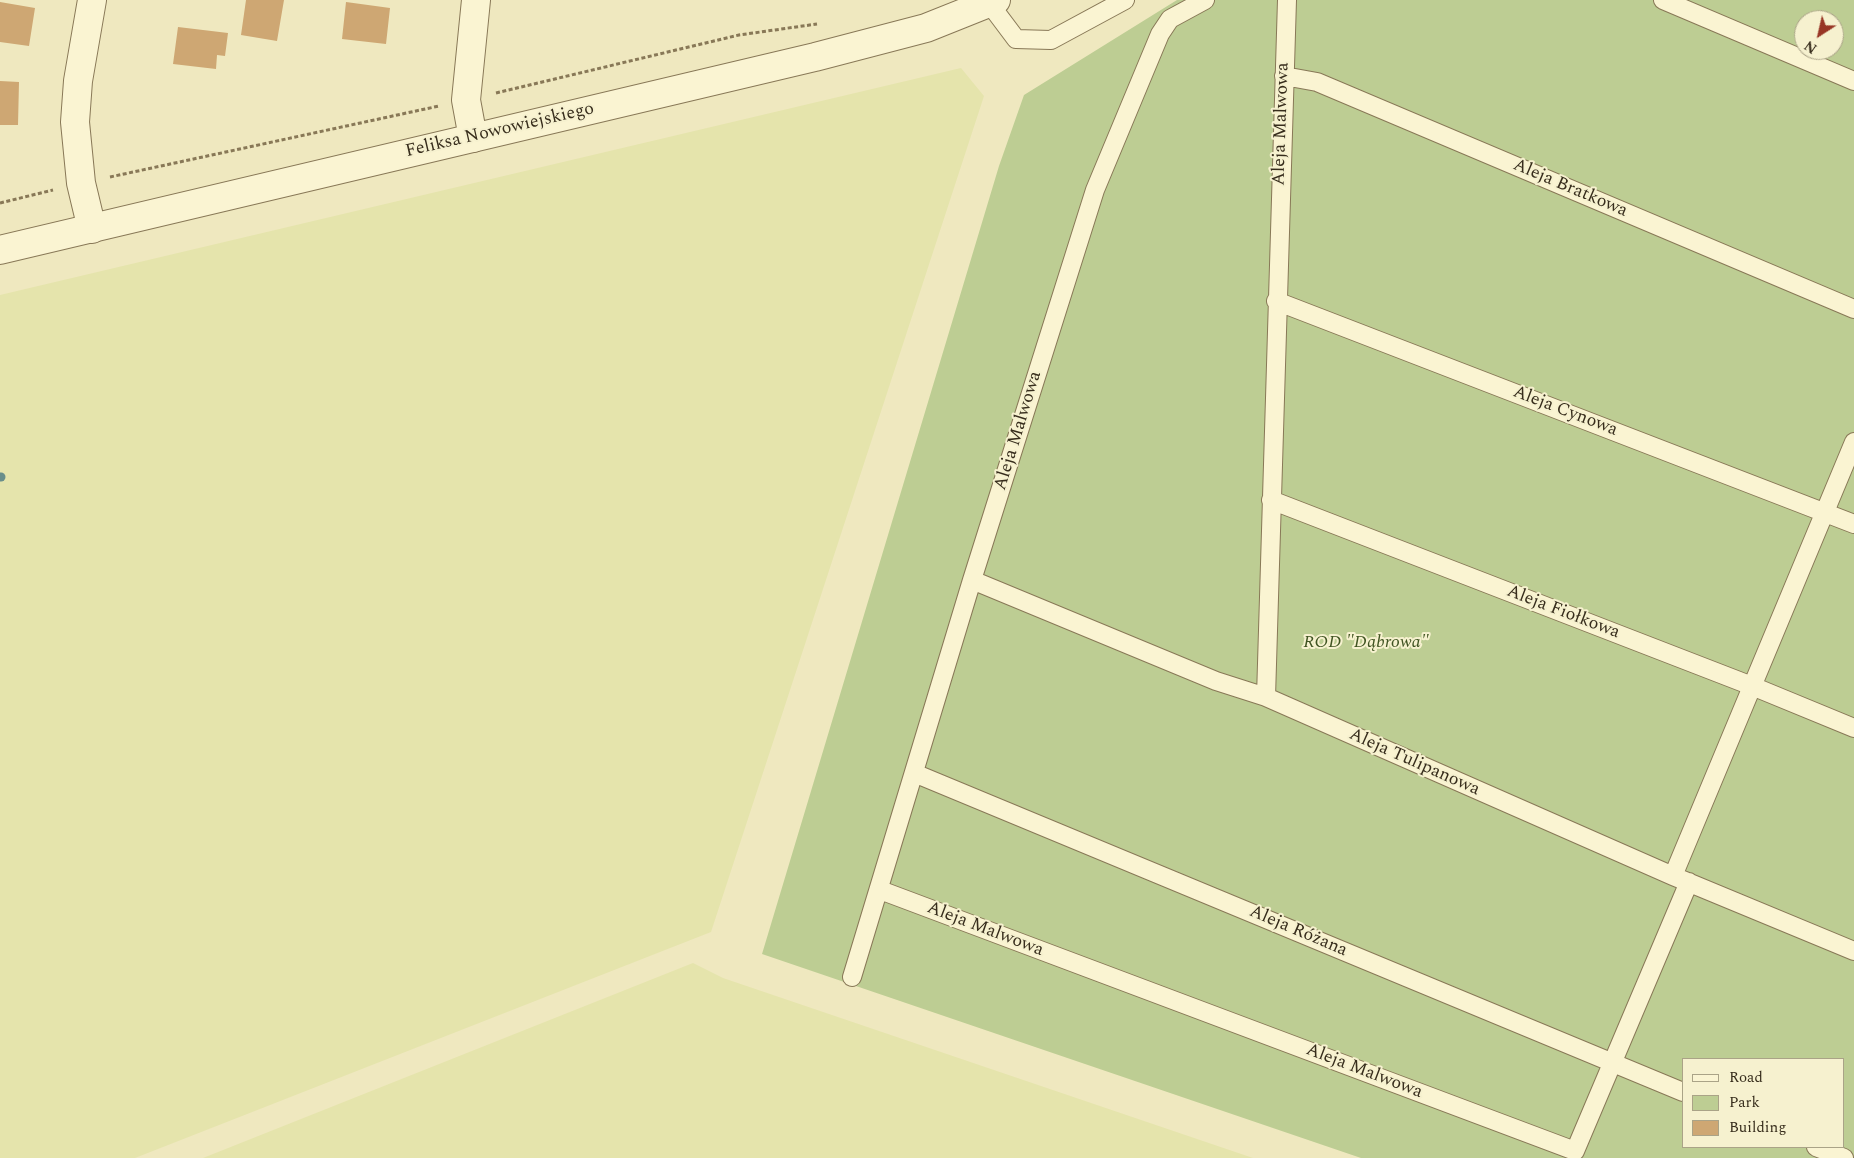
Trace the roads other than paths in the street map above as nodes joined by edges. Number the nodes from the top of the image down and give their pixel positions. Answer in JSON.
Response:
{"nodes":[{"id":1,"x":92,"y":0,"type":"edge"},
{"id":2,"x":476,"y":0,"type":"edge"},
{"id":3,"x":1125,"y":0,"type":"edge"},
{"id":4,"x":1205,"y":0,"type":"edge"},
{"id":5,"x":1287,"y":0,"type":"edge"},
{"id":6,"x":1663,"y":0,"type":"edge"},
{"id":7,"x":993,"y":2,"type":"edge"},
{"id":8,"x":1284,"y":76,"type":"junction"},
{"id":9,"x":1854,"y":81,"type":"edge"},
{"id":10,"x":473,"y":138,"type":"junction"},
{"id":11,"x":92,"y":229,"type":"junction"},
{"id":12,"x":0,"y":250,"type":"edge"},
{"id":13,"x":1276,"y":301,"type":"junction"},
{"id":14,"x":1854,"y":309,"type":"edge"},
{"id":15,"x":1854,"y":442,"type":"edge"},
{"id":16,"x":1271,"y":500,"type":"junction"},
{"id":17,"x":1825,"y":512,"type":"junction"},
{"id":18,"x":1854,"y":524,"type":"edge"},
{"id":19,"x":972,"y":580,"type":"junction"},
{"id":20,"x":1752,"y":686,"type":"junction"},
{"id":21,"x":1266,"y":697,"type":"junction"},
{"id":22,"x":1854,"y":728,"type":"edge"},
{"id":23,"x":914,"y":773,"type":"junction"},
{"id":24,"x":1681,"y":879,"type":"junction"},
{"id":25,"x":880,"y":890,"type":"junction"},
{"id":26,"x":1854,"y":951,"type":"edge"},
{"id":27,"x":852,"y":977,"type":"dead end"},
{"id":28,"x":1612,"y":1063,"type":"junction"},
{"id":29,"x":1682,"y":1092,"type":"edge"},
{"id":30,"x":1819,"y":1148,"type":"edge"},
{"id":31,"x":1844,"y":1158,"type":"edge"}],
"edges":[{"from":1,"to":11,"type":"street"},
{"from":2,"to":10,"type":"street"},
{"from":3,"to":7,"type":"lane"},
{"from":4,"to":19,"type":"lane","name":"Aleja Malwowa"},
{"from":5,"to":8,"type":"lane","name":"Aleja Malwowa"},
{"from":6,"to":9,"type":"lane"},
{"from":7,"to":10,"type":"street","name":"Feliksa Nowowiejskiego"},
{"from":8,"to":13,"type":"lane","name":"Aleja Malwowa"},
{"from":8,"to":14,"type":"lane","name":"Aleja Bratkowa"},
{"from":10,"to":11,"type":"street","name":"Feliksa Nowowiejskiego"},
{"from":11,"to":12,"type":"street","name":"Feliksa Nowowiejskiego"},
{"from":13,"to":16,"type":"lane","name":"Aleja Malwowa"},
{"from":13,"to":17,"type":"lane","name":"Aleja Cynowa"},
{"from":15,"to":17,"type":"lane","name":"Aleja Malwowa"},
{"from":16,"to":20,"type":"lane","name":"Aleja Fiołkowa"},
{"from":16,"to":21,"type":"lane","name":"Aleja Malwowa"},
{"from":17,"to":18,"type":"lane","name":"Aleja Cynowa"},
{"from":17,"to":20,"type":"lane","name":"Aleja Malwowa"},
{"from":19,"to":21,"type":"lane","name":"Aleja Tulipanowa"},
{"from":19,"to":23,"type":"lane","name":"Aleja Malwowa"},
{"from":20,"to":22,"type":"lane","name":"Aleja Fiołkowa"},
{"from":20,"to":24,"type":"lane","name":"Aleja Malwowa"},
{"from":21,"to":24,"type":"lane","name":"Aleja Tulipanowa"},
{"from":23,"to":25,"type":"lane","name":"Aleja Malwowa"},
{"from":23,"to":28,"type":"lane","name":"Aleja Różana"},
{"from":24,"to":26,"type":"lane","name":"Aleja Tulipanowa"},
{"from":24,"to":28,"type":"lane","name":"Aleja Malwowa"},
{"from":25,"to":27,"type":"lane","name":"Aleja Malwowa"},
{"from":25,"to":28,"type":"lane","name":"Aleja Malwowa"},
{"from":28,"to":29,"type":"lane","name":"Aleja Różana"},
{"from":30,"to":31,"type":"lane"}]}
